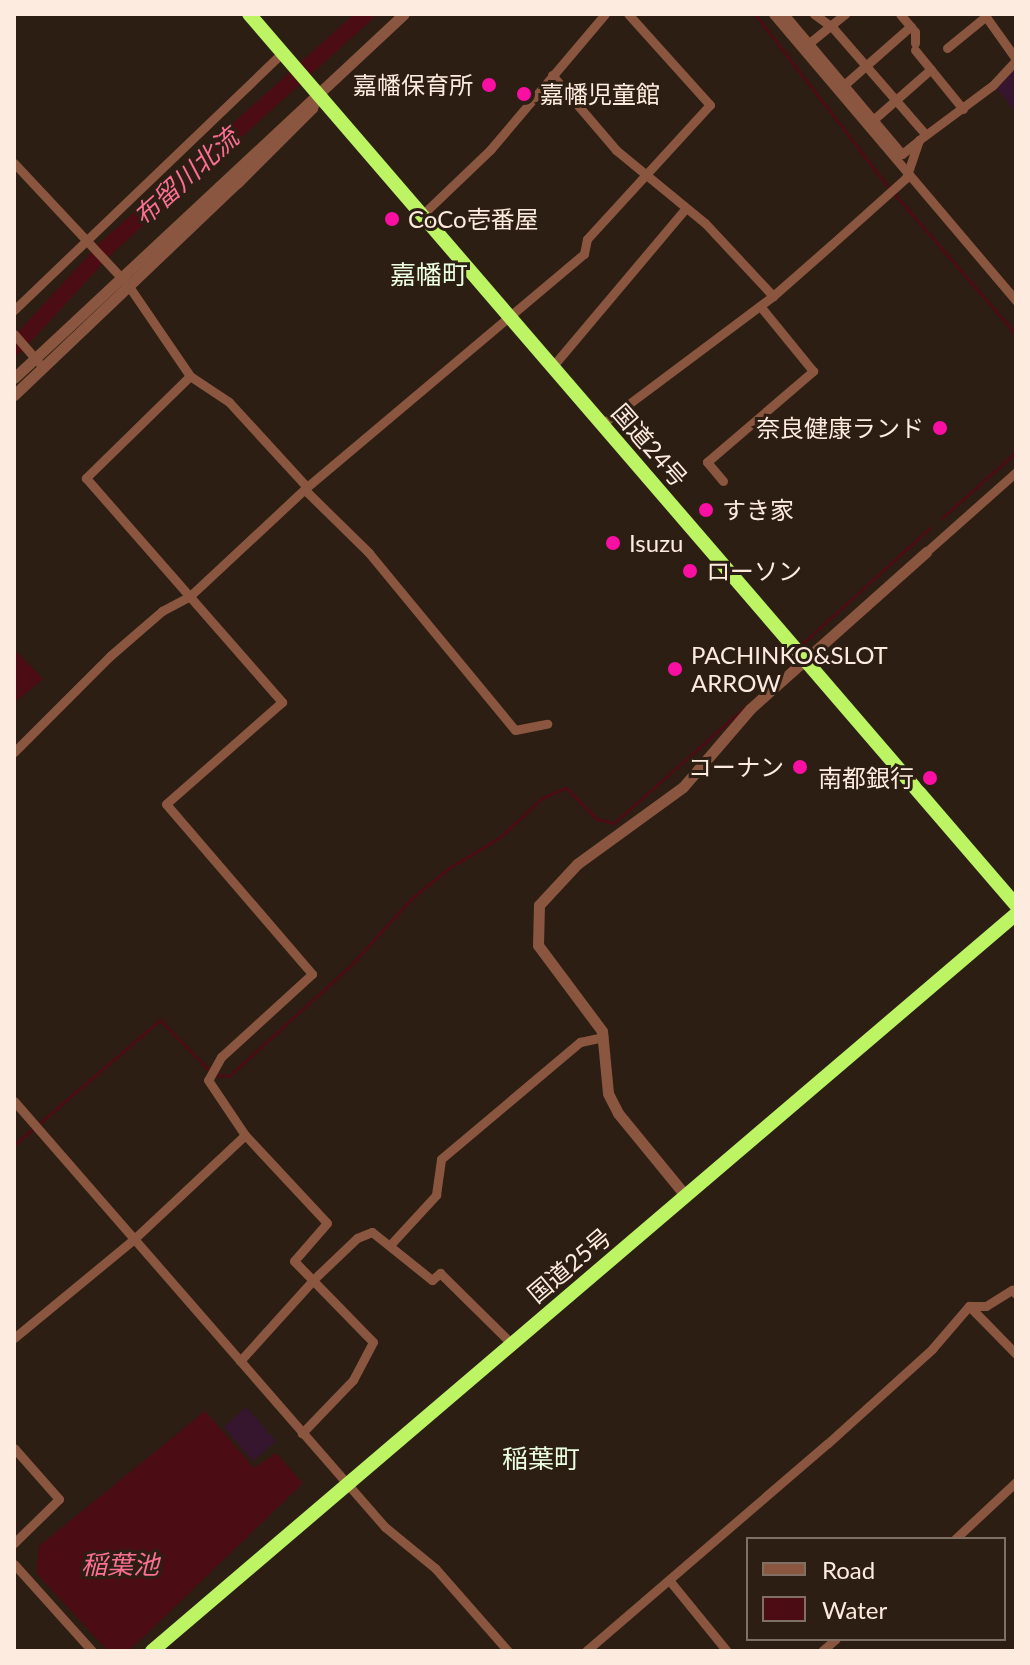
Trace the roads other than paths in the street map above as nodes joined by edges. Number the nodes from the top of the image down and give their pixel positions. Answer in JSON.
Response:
{"nodes":[{"id":1,"x":249,"y":14,"type":"edge"},
{"id":2,"x":404,"y":14,"type":"edge"},
{"id":3,"x":605,"y":14,"type":"edge"},
{"id":4,"x":628,"y":14,"type":"edge"},
{"id":5,"x":773,"y":14,"type":"edge"},
{"id":6,"x":784,"y":14,"type":"edge"},
{"id":7,"x":814,"y":14,"type":"edge"},
{"id":8,"x":845,"y":14,"type":"edge"},
{"id":9,"x":900,"y":14,"type":"edge"},
{"id":10,"x":984,"y":16,"type":"edge"},
{"id":11,"x":911,"y":26,"type":"junction"},
{"id":12,"x":829,"y":27,"type":"junction"},
{"id":13,"x":808,"y":44,"type":"junction"},
{"id":14,"x":947,"y":48,"type":"dead end"},
{"id":15,"x":287,"y":57,"type":"junction"},
{"id":16,"x":1016,"y":60,"type":"edge"},
{"id":17,"x":866,"y":66,"type":"junction"},
{"id":18,"x":931,"y":69,"type":"junction"},
{"id":19,"x":552,"y":75,"type":"junction"},
{"id":20,"x":844,"y":85,"type":"junction"},
{"id":21,"x":315,"y":89,"type":"junction"},
{"id":22,"x":895,"y":99,"type":"junction"},
{"id":23,"x":963,"y":109,"type":"junction"},
{"id":24,"x":873,"y":120,"type":"junction"},
{"id":25,"x":922,"y":137,"type":"junction"},
{"id":26,"x":902,"y":154,"type":"junction"},
{"id":27,"x":14,"y":163,"type":"edge"},
{"id":28,"x":910,"y":169,"type":"junction"},
{"id":29,"x":647,"y":179,"type":"junction"},
{"id":30,"x":685,"y":209,"type":"junction"},
{"id":31,"x":422,"y":215,"type":"junction"},
{"id":32,"x":87,"y":239,"type":"junction"},
{"id":33,"x":116,"y":272,"type":"junction"},
{"id":34,"x":128,"y":285,"type":"junction"},
{"id":35,"x":773,"y":296,"type":"junction"},
{"id":36,"x":1016,"y":301,"type":"edge"},
{"id":37,"x":760,"y":306,"type":"junction"},
{"id":38,"x":14,"y":310,"type":"edge"},
{"id":39,"x":508,"y":316,"type":"junction"},
{"id":40,"x":14,"y":334,"type":"edge"},
{"id":41,"x":36,"y":359,"type":"junction"},
{"id":42,"x":552,"y":367,"type":"junction"},
{"id":43,"x":190,"y":376,"type":"junction"},
{"id":44,"x":14,"y":378,"type":"edge"},
{"id":45,"x":14,"y":395,"type":"edge"},
{"id":46,"x":602,"y":424,"type":"junction"},
{"id":47,"x":1016,"y":472,"type":"edge"},
{"id":48,"x":723,"y":481,"type":"dead end"},
{"id":49,"x":306,"y":488,"type":"junction"},
{"id":50,"x":926,"y":552,"type":"joint"},
{"id":51,"x":190,"y":596,"type":"junction"},
{"id":52,"x":805,"y":659,"type":"junction"},
{"id":53,"x":547,"y":724,"type":"dead end"},
{"id":54,"x":14,"y":752,"type":"edge"},
{"id":55,"x":1016,"y":905,"type":"edge"},
{"id":56,"x":1016,"y":914,"type":"edge"},
{"id":57,"x":603,"y":1037,"type":"junction"},
{"id":58,"x":14,"y":1101,"type":"edge"},
{"id":59,"x":245,"y":1135,"type":"junction"},
{"id":60,"x":685,"y":1195,"type":"junction"},
{"id":61,"x":134,"y":1239,"type":"junction"},
{"id":62,"x":391,"y":1244,"type":"junction"},
{"id":63,"x":314,"y":1279,"type":"junction"},
{"id":64,"x":1016,"y":1294,"type":"edge"},
{"id":65,"x":969,"y":1306,"type":"junction"},
{"id":66,"x":14,"y":1338,"type":"edge"},
{"id":67,"x":511,"y":1343,"type":"junction"},
{"id":68,"x":1016,"y":1354,"type":"edge"},
{"id":69,"x":240,"y":1361,"type":"junction"},
{"id":70,"x":302,"y":1433,"type":"junction"},
{"id":71,"x":14,"y":1448,"type":"edge"},
{"id":72,"x":1016,"y":1482,"type":"edge"},
{"id":73,"x":348,"y":1483,"type":"junction"},
{"id":74,"x":957,"y":1537,"type":"edge"},
{"id":75,"x":14,"y":1543,"type":"edge"},
{"id":76,"x":14,"y":1564,"type":"edge"},
{"id":77,"x":669,"y":1580,"type":"junction"},
{"id":78,"x":92,"y":1651,"type":"edge"},
{"id":79,"x":152,"y":1651,"type":"edge"},
{"id":80,"x":508,"y":1651,"type":"edge"},
{"id":81,"x":586,"y":1651,"type":"edge"},
{"id":82,"x":727,"y":1651,"type":"edge"}],
"edges":[{"from":1,"to":15,"type":"highway","name":"国道24号"},
{"from":2,"to":21,"type":"street"},
{"from":3,"to":19,"type":"street"},
{"from":4,"to":29,"type":"street"},
{"from":5,"to":28,"type":"street"},
{"from":6,"to":13,"type":"street"},
{"from":7,"to":12,"type":"street"},
{"from":8,"to":12,"type":"street"},
{"from":9,"to":11,"type":"street"},
{"from":10,"to":14,"type":"street"},
{"from":10,"to":16,"type":"street"},
{"from":11,"to":17,"type":"street"},
{"from":11,"to":18,"type":"street"},
{"from":12,"to":13,"type":"street"},
{"from":12,"to":17,"type":"street"},
{"from":13,"to":20,"type":"street"},
{"from":15,"to":21,"type":"highway","name":"国道24号"},
{"from":15,"to":32,"type":"street"},
{"from":16,"to":23,"type":"street"},
{"from":17,"to":20,"type":"street"},
{"from":17,"to":22,"type":"street"},
{"from":18,"to":22,"type":"street"},
{"from":18,"to":23,"type":"street"},
{"from":19,"to":29,"type":"street"},
{"from":19,"to":31,"type":"street"},
{"from":20,"to":24,"type":"street"},
{"from":21,"to":31,"type":"highway","name":"国道24号"},
{"from":21,"to":33,"type":"street"},
{"from":21,"to":34,"type":"street"},
{"from":22,"to":24,"type":"street"},
{"from":22,"to":25,"type":"street"},
{"from":23,"to":25,"type":"street"},
{"from":24,"to":26,"type":"street"},
{"from":25,"to":26,"type":"street"},
{"from":25,"to":28,"type":"street"},
{"from":26,"to":28,"type":"street"},
{"from":27,"to":32,"type":"street"},
{"from":28,"to":35,"type":"street"},
{"from":28,"to":36,"type":"street"},
{"from":29,"to":30,"type":"street"},
{"from":29,"to":39,"type":"street"},
{"from":30,"to":35,"type":"street"},
{"from":30,"to":42,"type":"street"},
{"from":31,"to":39,"type":"highway","name":"国道24号"},
{"from":32,"to":33,"type":"street"},
{"from":32,"to":38,"type":"street"},
{"from":33,"to":34,"type":"street"},
{"from":33,"to":41,"type":"street"},
{"from":34,"to":41,"type":"street"},
{"from":34,"to":43,"type":"street"},
{"from":35,"to":37,"type":"street"},
{"from":37,"to":46,"type":"street"},
{"from":37,"to":48,"type":"street"},
{"from":39,"to":42,"type":"highway","name":"国道24号"},
{"from":39,"to":49,"type":"street"},
{"from":40,"to":41,"type":"street"},
{"from":41,"to":44,"type":"street"},
{"from":41,"to":45,"type":"street"},
{"from":42,"to":46,"type":"highway","name":"国道24号"},
{"from":43,"to":49,"type":"street"},
{"from":43,"to":51,"type":"street"},
{"from":46,"to":52,"type":"highway","name":"国道24号"},
{"from":47,"to":50,"type":"street"},
{"from":49,"to":51,"type":"street"},
{"from":49,"to":53,"type":"street"},
{"from":50,"to":52,"type":"street"},
{"from":51,"to":54,"type":"street"},
{"from":51,"to":59,"type":"street"},
{"from":52,"to":55,"type":"highway","name":"国道24号"},
{"from":52,"to":57,"type":"street"},
{"from":56,"to":60,"type":"highway","name":"国道25号"},
{"from":57,"to":60,"type":"street"},
{"from":57,"to":62,"type":"street"},
{"from":58,"to":61,"type":"street"},
{"from":59,"to":61,"type":"street"},
{"from":59,"to":63,"type":"street"},
{"from":60,"to":67,"type":"highway","name":"国道25号"},
{"from":61,"to":66,"type":"street"},
{"from":61,"to":69,"type":"street"},
{"from":62,"to":63,"type":"street"},
{"from":62,"to":67,"type":"street"},
{"from":63,"to":69,"type":"street"},
{"from":63,"to":70,"type":"street"},
{"from":64,"to":65,"type":"street"},
{"from":65,"to":68,"type":"street"},
{"from":65,"to":77,"type":"street"},
{"from":67,"to":73,"type":"highway","name":"国道25号"},
{"from":69,"to":70,"type":"street"},
{"from":70,"to":73,"type":"street"},
{"from":71,"to":75,"type":"street"},
{"from":72,"to":74,"type":"street"},
{"from":73,"to":79,"type":"highway","name":"国道25号"},
{"from":73,"to":80,"type":"street"},
{"from":76,"to":78,"type":"street"},
{"from":77,"to":81,"type":"street"},
{"from":77,"to":82,"type":"street"}]}
